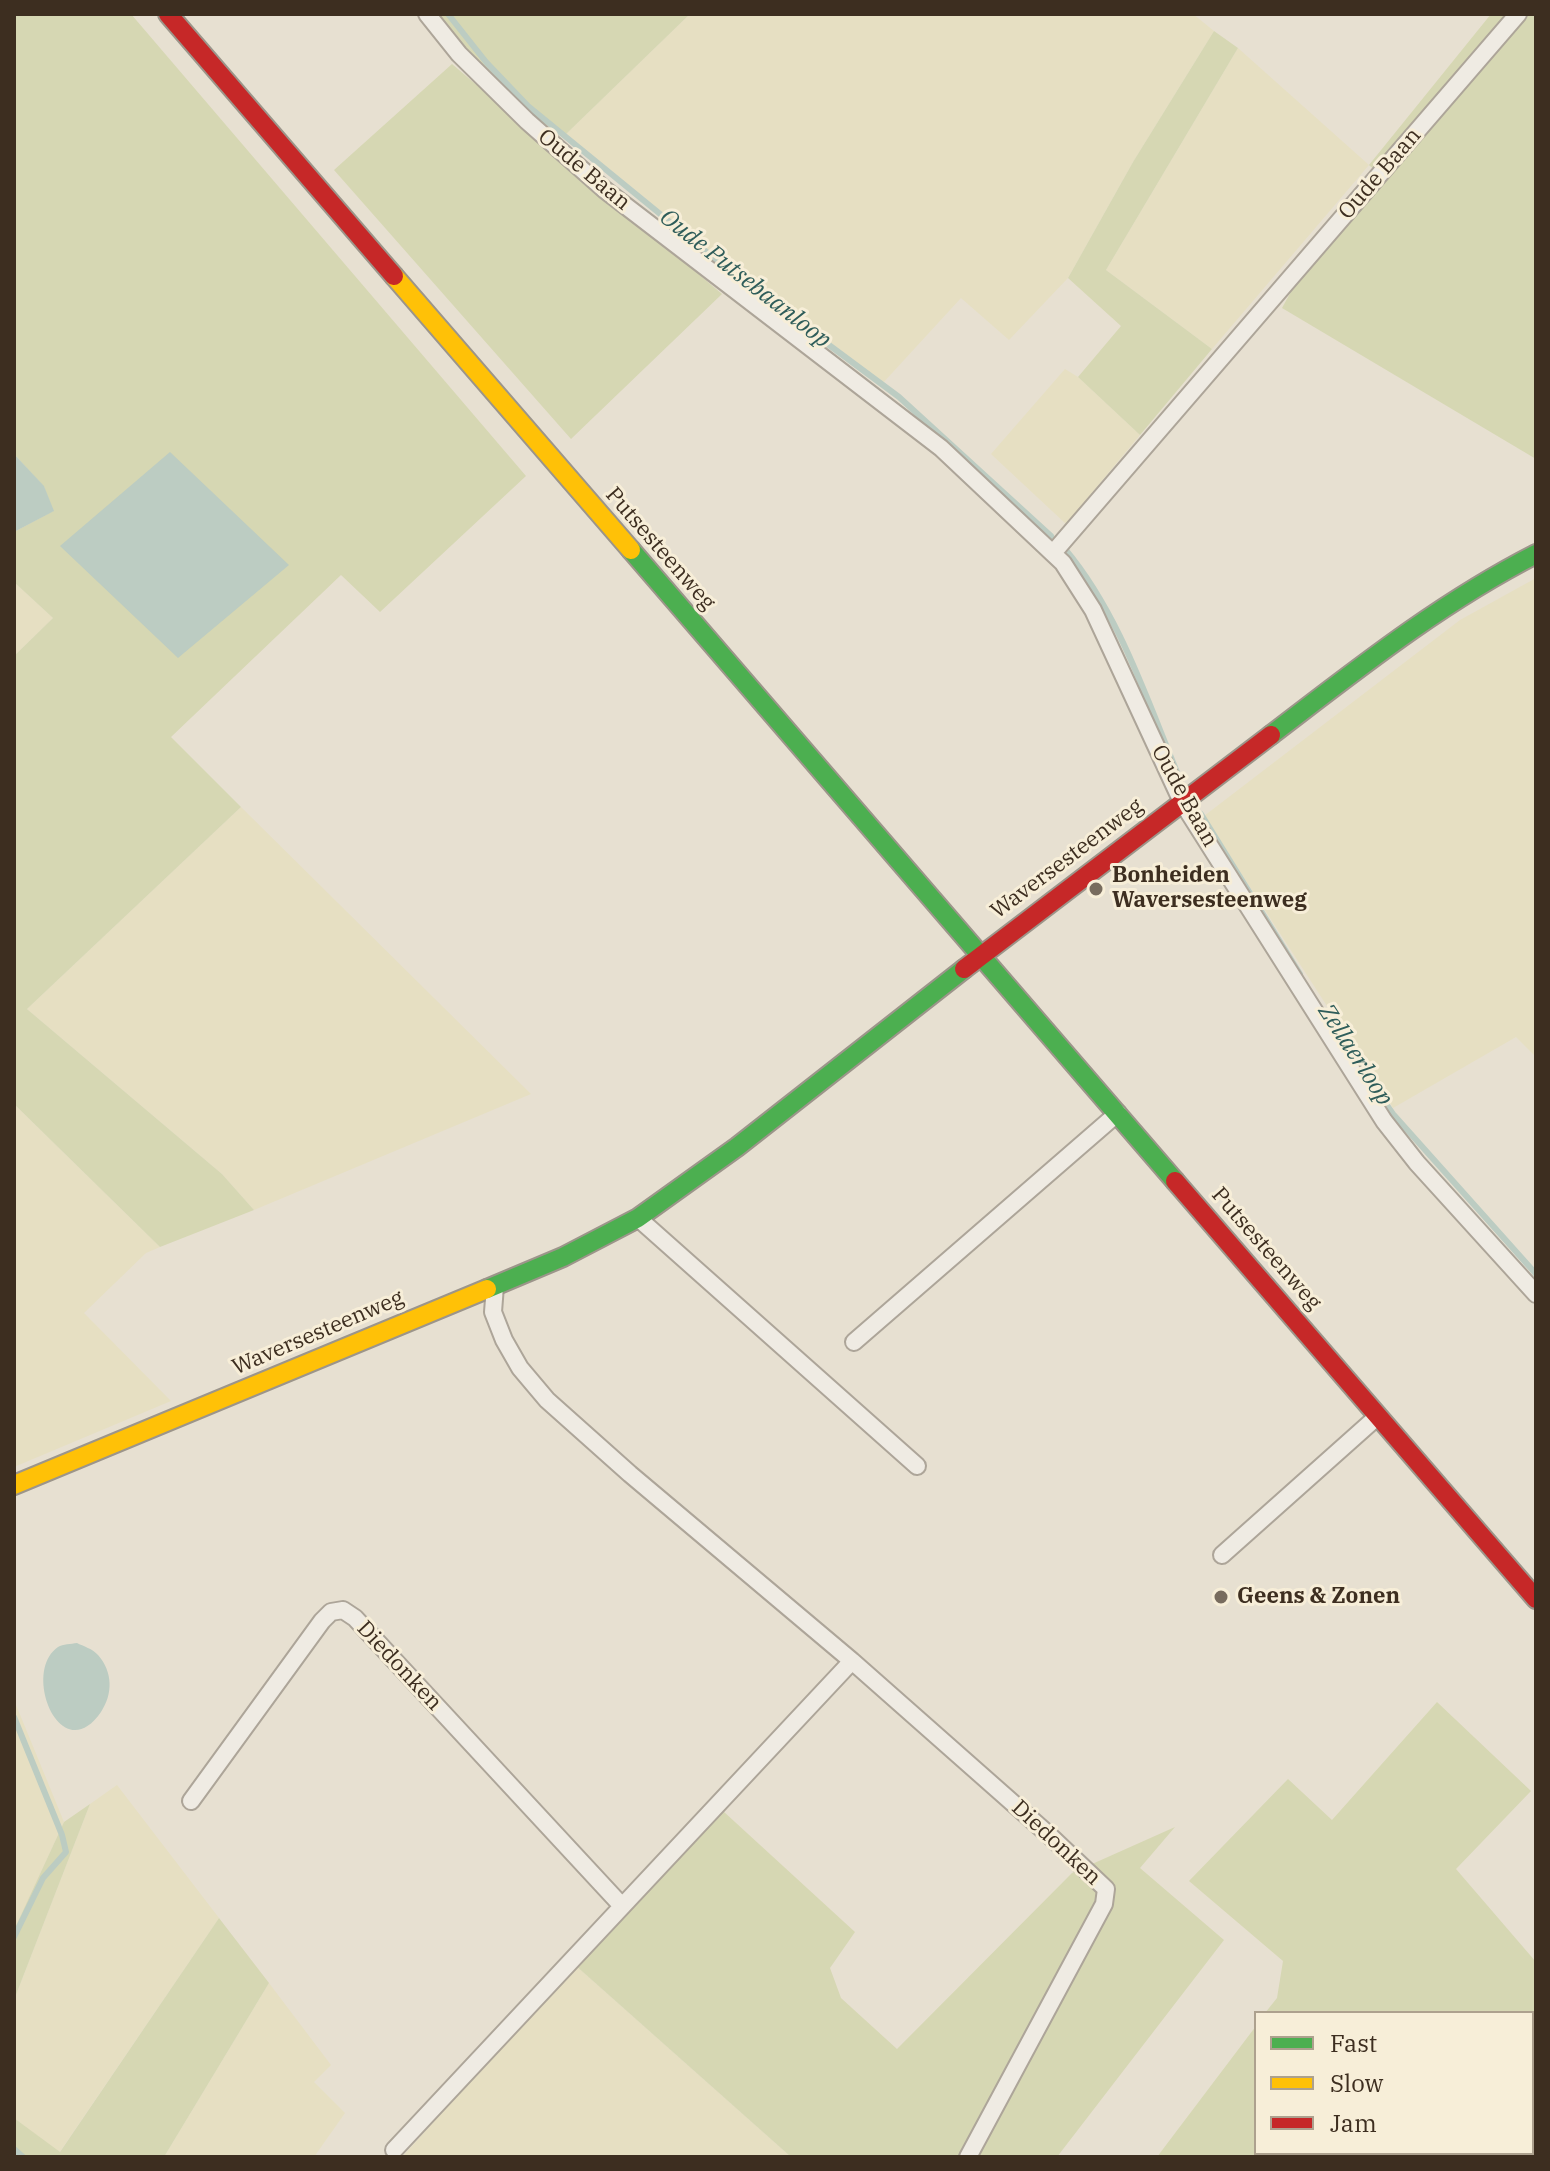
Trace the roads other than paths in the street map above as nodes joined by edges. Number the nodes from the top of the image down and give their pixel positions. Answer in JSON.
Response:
{"nodes":[{"id":1,"x":168,"y":14,"type":"edge"},
{"id":2,"x":427,"y":14,"type":"edge"},
{"id":3,"x":1518,"y":14,"type":"edge"},
{"id":4,"x":1053,"y":553,"type":"junction"},
{"id":5,"x":1536,"y":554,"type":"edge"},
{"id":6,"x":1182,"y":802,"type":"junction"},
{"id":7,"x":980,"y":956,"type":"junction"},
{"id":8,"x":1118,"y":1113,"type":"junction"},
{"id":9,"x":638,"y":1218,"type":"junction"},
{"id":10,"x":495,"y":1286,"type":"junction"},
{"id":11,"x":1536,"y":1294,"type":"edge"},
{"id":12,"x":854,"y":1342,"type":"dead end"},
{"id":13,"x":1378,"y":1416,"type":"junction"},
{"id":14,"x":917,"y":1466,"type":"dead end"},
{"id":15,"x":14,"y":1485,"type":"edge"},
{"id":16,"x":1222,"y":1555,"type":"dead end"},
{"id":17,"x":1536,"y":1599,"type":"edge"},
{"id":18,"x":852,"y":1661,"type":"junction"},
{"id":19,"x":191,"y":1801,"type":"dead end"},
{"id":20,"x":622,"y":1906,"type":"junction"},
{"id":21,"x":394,"y":2150,"type":"dead end"},
{"id":22,"x":968,"y":2157,"type":"edge"}],
"edges":[{"from":1,"to":7,"type":"main road","name":"Putsesteenweg"},
{"from":2,"to":4,"type":"street","name":"Oude Baan"},
{"from":3,"to":4,"type":"street","name":"Oude Baan"},
{"from":4,"to":6,"type":"street","name":"Oude Baan"},
{"from":5,"to":6,"type":"main road","name":"Waversesteenweg"},
{"from":6,"to":7,"type":"main road","name":"Waversesteenweg"},
{"from":6,"to":11,"type":"street","name":"Oude Baan"},
{"from":7,"to":8,"type":"main road","name":"Putsesteenweg"},
{"from":7,"to":9,"type":"main road","name":"Waversesteenweg"},
{"from":8,"to":12,"type":"street"},
{"from":8,"to":13,"type":"main road","name":"Putsesteenweg"},
{"from":9,"to":10,"type":"main road","name":"Waversesteenweg"},
{"from":9,"to":14,"type":"street"},
{"from":10,"to":15,"type":"main road","name":"Waversesteenweg"},
{"from":10,"to":18,"type":"street","name":"Diedonken"},
{"from":13,"to":16,"type":"street"},
{"from":13,"to":17,"type":"main road","name":"Putsesteenweg"},
{"from":18,"to":20,"type":"street"},
{"from":18,"to":22,"type":"street","name":"Diedonken"},
{"from":19,"to":20,"type":"street","name":"Diedonken"},
{"from":20,"to":21,"type":"street"}]}
